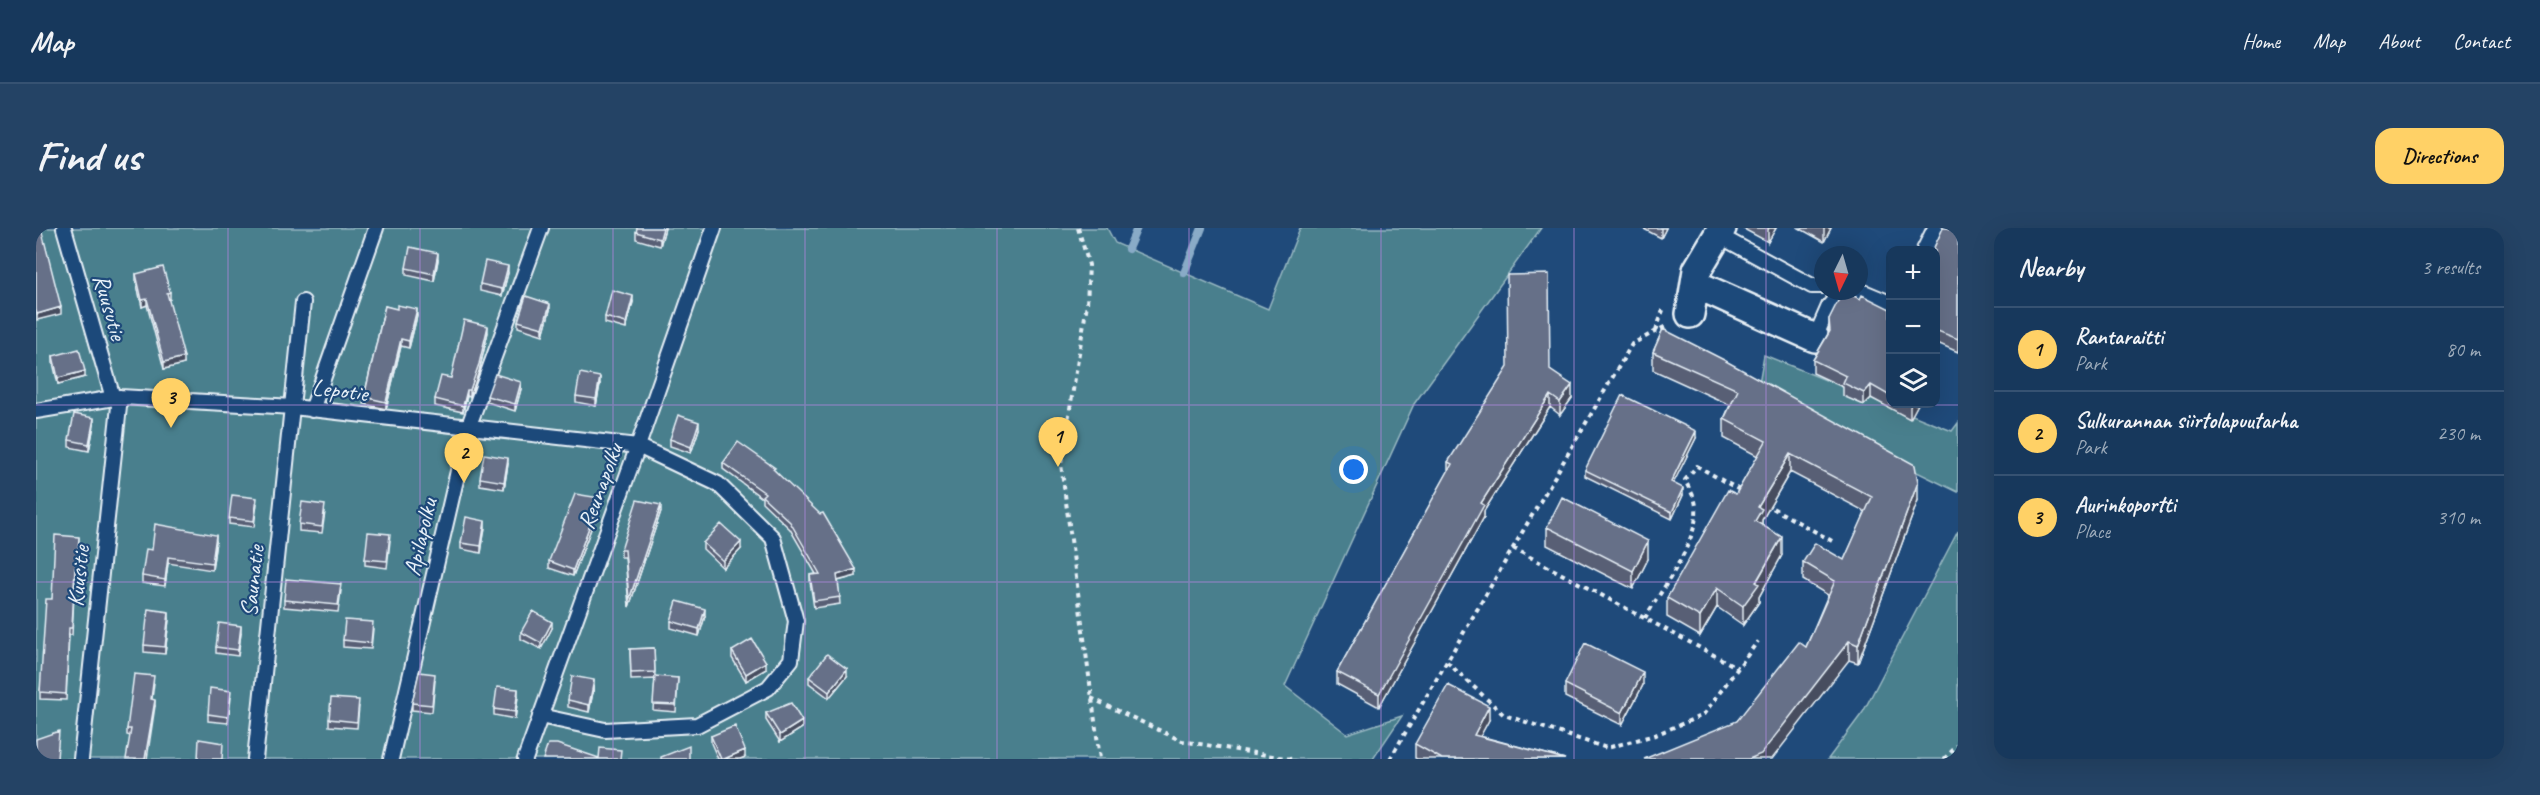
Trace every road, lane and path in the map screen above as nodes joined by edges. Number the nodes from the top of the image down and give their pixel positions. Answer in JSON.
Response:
{"nodes":[{"id":1,"x":64,"y":228,"type":"edge"},
{"id":2,"x":376,"y":228,"type":"edge"},
{"id":3,"x":541,"y":228,"type":"edge"},
{"id":4,"x":714,"y":228,"type":"edge"},
{"id":5,"x":1078,"y":228,"type":"edge"},
{"id":6,"x":1935,"y":228,"type":"edge"},
{"id":7,"x":1720,"y":231,"type":"edge"},
{"id":8,"x":1926,"y":246,"type":"edge"},
{"id":9,"x":1695,"y":284,"type":"junction"},
{"id":10,"x":1814,"y":286,"type":"edge"},
{"id":11,"x":1868,"y":294,"type":"edge"},
{"id":12,"x":1834,"y":300,"type":"edge"},
{"id":13,"x":1886,"y":301,"type":"edge"},
{"id":14,"x":303,"y":302,"type":"dead end"},
{"id":15,"x":1690,"y":314,"type":"joint"},
{"id":16,"x":1815,"y":338,"type":"joint"},
{"id":17,"x":116,"y":398,"type":"junction"},
{"id":18,"x":294,"y":407,"type":"junction"},
{"id":19,"x":312,"y":410,"type":"junction"},
{"id":20,"x":36,"y":411,"type":"edge"},
{"id":21,"x":468,"y":428,"type":"junction"},
{"id":22,"x":638,"y":446,"type":"junction"},
{"id":23,"x":1746,"y":493,"type":"edge"},
{"id":24,"x":1755,"y":499,"type":"edge"},
{"id":25,"x":1834,"y":542,"type":"dead end"},
{"id":26,"x":1513,"y":548,"type":"junction"},
{"id":27,"x":1645,"y":618,"type":"junction"},
{"id":28,"x":1758,"y":641,"type":"dead end"},
{"id":29,"x":1447,"y":662,"type":"junction"},
{"id":30,"x":1738,"y":668,"type":"junction"},
{"id":31,"x":1091,"y":698,"type":"junction"},
{"id":32,"x":540,"y":716,"type":"junction"},
{"id":33,"x":1958,"y":745,"type":"edge"},
{"id":34,"x":81,"y":759,"type":"edge"},
{"id":35,"x":255,"y":759,"type":"edge"},
{"id":36,"x":391,"y":759,"type":"edge"},
{"id":37,"x":525,"y":759,"type":"edge"},
{"id":38,"x":1100,"y":759,"type":"edge"},
{"id":39,"x":1291,"y":759,"type":"edge"},
{"id":40,"x":1390,"y":759,"type":"edge"},
{"id":41,"x":1944,"y":759,"type":"edge"}],
"edges":[{"from":1,"to":17,"type":"lane","name":"Ruusutie"},
{"from":2,"to":19,"type":"lane"},
{"from":3,"to":21,"type":"lane","name":"Apilapolku"},
{"from":4,"to":22,"type":"lane","name":"Reunapolku"},
{"from":5,"to":31,"type":"path"},
{"from":6,"to":8,"type":"lane"},
{"from":7,"to":9,"type":"street"},
{"from":7,"to":10,"type":"lane"},
{"from":9,"to":15,"type":"street"},
{"from":9,"to":16,"type":"street"},
{"from":11,"to":13,"type":"lane"},
{"from":12,"to":16,"type":"lane"},
{"from":14,"to":18,"type":"lane","name":"Saunatie"},
{"from":15,"to":26,"type":"path"},
{"from":17,"to":18,"type":"lane","name":"Lepotie"},
{"from":17,"to":20,"type":"lane","name":"Lepotie"},
{"from":17,"to":34,"type":"lane","name":"Kuusitie"},
{"from":18,"to":19,"type":"lane","name":"Lepotie"},
{"from":18,"to":35,"type":"lane","name":"Saunatie"},
{"from":19,"to":21,"type":"lane","name":"Lepotie"},
{"from":21,"to":22,"type":"lane","name":"Lepotie"},
{"from":21,"to":36,"type":"lane","name":"Apilapolku"},
{"from":22,"to":32,"type":"lane","name":"Reunapolku"},
{"from":22,"to":32,"type":"lane","name":"Lepotie"},
{"from":23,"to":27,"type":"path"},
{"from":24,"to":25,"type":"path"},
{"from":26,"to":27,"type":"path"},
{"from":26,"to":29,"type":"path"},
{"from":27,"to":30,"type":"path"},
{"from":28,"to":30,"type":"path"},
{"from":29,"to":30,"type":"path"},
{"from":29,"to":40,"type":"path"},
{"from":31,"to":38,"type":"path"},
{"from":31,"to":39,"type":"path"},
{"from":32,"to":37,"type":"lane","name":"Reunapolku"},
{"from":33,"to":41,"type":"path"}]}
